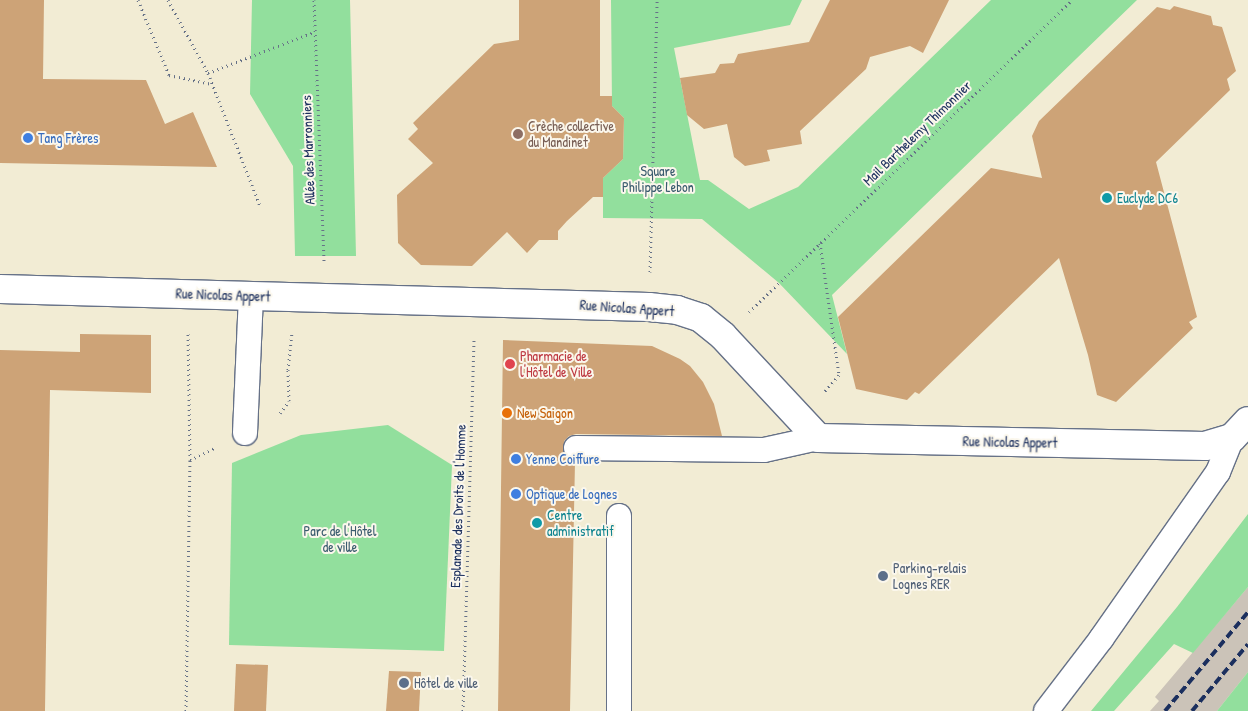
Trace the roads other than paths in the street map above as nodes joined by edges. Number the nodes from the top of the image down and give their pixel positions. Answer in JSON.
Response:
{"nodes":[{"id":1,"x":0,"y":289,"type":"edge"},
{"id":2,"x":252,"y":296,"type":"junction"},
{"id":3,"x":809,"y":429,"type":"junction"},
{"id":4,"x":1240,"y":430,"type":"edge"},
{"id":5,"x":245,"y":433,"type":"dead end"},
{"id":6,"x":576,"y":448,"type":"dead end"},
{"id":7,"x":618,"y":516,"type":"dead end"},
{"id":8,"x":619,"y":711,"type":"edge"},
{"id":9,"x":1046,"y":711,"type":"edge"}],
"edges":[{"from":1,"to":2,"type":"street","name":"Rue Nicolas Appert"},
{"from":2,"to":3,"type":"street","name":"Rue Nicolas Appert"},
{"from":2,"to":5,"type":"lane"},
{"from":3,"to":4,"type":"street","name":"Rue Nicolas Appert"},
{"from":3,"to":6,"type":"lane"},
{"from":4,"to":9,"type":"lane"},
{"from":7,"to":8,"type":"lane"}]}
